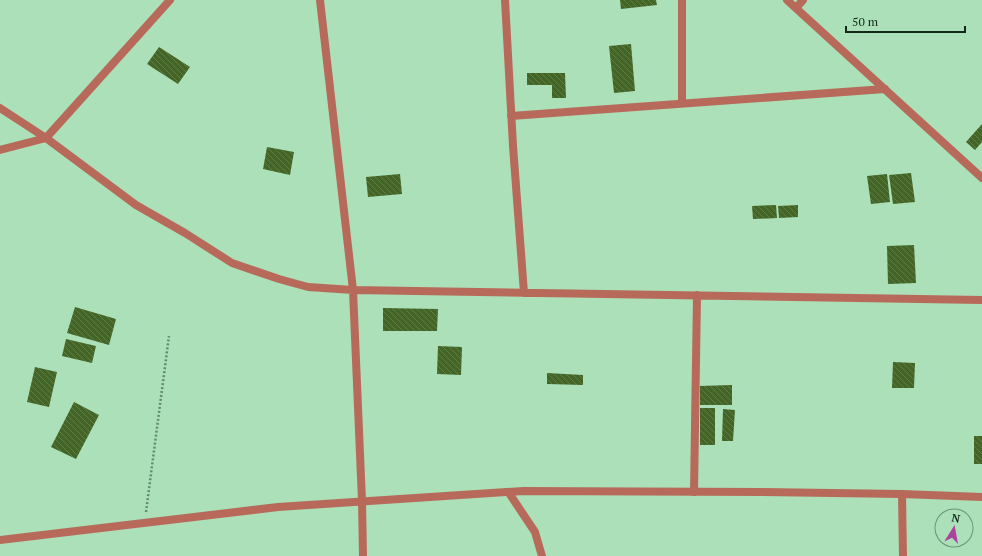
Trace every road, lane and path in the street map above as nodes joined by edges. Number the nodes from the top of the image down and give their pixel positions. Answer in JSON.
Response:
{"nodes":[{"id":1,"x":170,"y":0,"type":"edge"},
{"id":2,"x":320,"y":0,"type":"edge"},
{"id":3,"x":505,"y":0,"type":"edge"},
{"id":4,"x":682,"y":0,"type":"edge"},
{"id":5,"x":787,"y":0,"type":"edge"},
{"id":6,"x":803,"y":0,"type":"edge"},
{"id":7,"x":796,"y":8,"type":"junction"},
{"id":8,"x":885,"y":89,"type":"junction"},
{"id":9,"x":682,"y":103,"type":"junction"},
{"id":10,"x":0,"y":108,"type":"edge"},
{"id":11,"x":511,"y":116,"type":"junction"},
{"id":12,"x":46,"y":138,"type":"junction"},
{"id":13,"x":0,"y":150,"type":"edge"},
{"id":14,"x":982,"y":178,"type":"edge"},
{"id":15,"x":353,"y":290,"type":"junction"},
{"id":16,"x":524,"y":293,"type":"junction"},
{"id":17,"x":697,"y":295,"type":"junction"},
{"id":18,"x":982,"y":300,"type":"edge"},
{"id":19,"x":169,"y":336,"type":"dead end"},
{"id":20,"x":694,"y":492,"type":"junction"},
{"id":21,"x":509,"y":493,"type":"junction"},
{"id":22,"x":902,"y":494,"type":"junction"},
{"id":23,"x":982,"y":497,"type":"edge"},
{"id":24,"x":362,"y":502,"type":"junction"},
{"id":25,"x":145,"y":522,"type":"junction"},
{"id":26,"x":0,"y":540,"type":"edge"},
{"id":27,"x":363,"y":556,"type":"edge"},
{"id":28,"x":542,"y":556,"type":"edge"},
{"id":29,"x":903,"y":556,"type":"edge"}],
"edges":[{"from":1,"to":12,"type":"street"},
{"from":2,"to":15,"type":"street"},
{"from":3,"to":11,"type":"street"},
{"from":4,"to":9,"type":"street"},
{"from":5,"to":7,"type":"street"},
{"from":6,"to":7,"type":"street"},
{"from":7,"to":8,"type":"street"},
{"from":8,"to":9,"type":"street"},
{"from":8,"to":14,"type":"street"},
{"from":9,"to":11,"type":"street"},
{"from":10,"to":12,"type":"street"},
{"from":11,"to":16,"type":"street"},
{"from":12,"to":13,"type":"street"},
{"from":12,"to":15,"type":"street"},
{"from":15,"to":16,"type":"street"},
{"from":15,"to":24,"type":"street"},
{"from":16,"to":17,"type":"street"},
{"from":17,"to":18,"type":"street"},
{"from":17,"to":20,"type":"street"},
{"from":19,"to":25,"type":"path"},
{"from":20,"to":21,"type":"street"},
{"from":20,"to":22,"type":"street"},
{"from":21,"to":24,"type":"street"},
{"from":21,"to":28,"type":"street"},
{"from":22,"to":23,"type":"street"},
{"from":22,"to":29,"type":"street"},
{"from":24,"to":25,"type":"street"},
{"from":24,"to":27,"type":"street"},
{"from":25,"to":26,"type":"street"}]}
